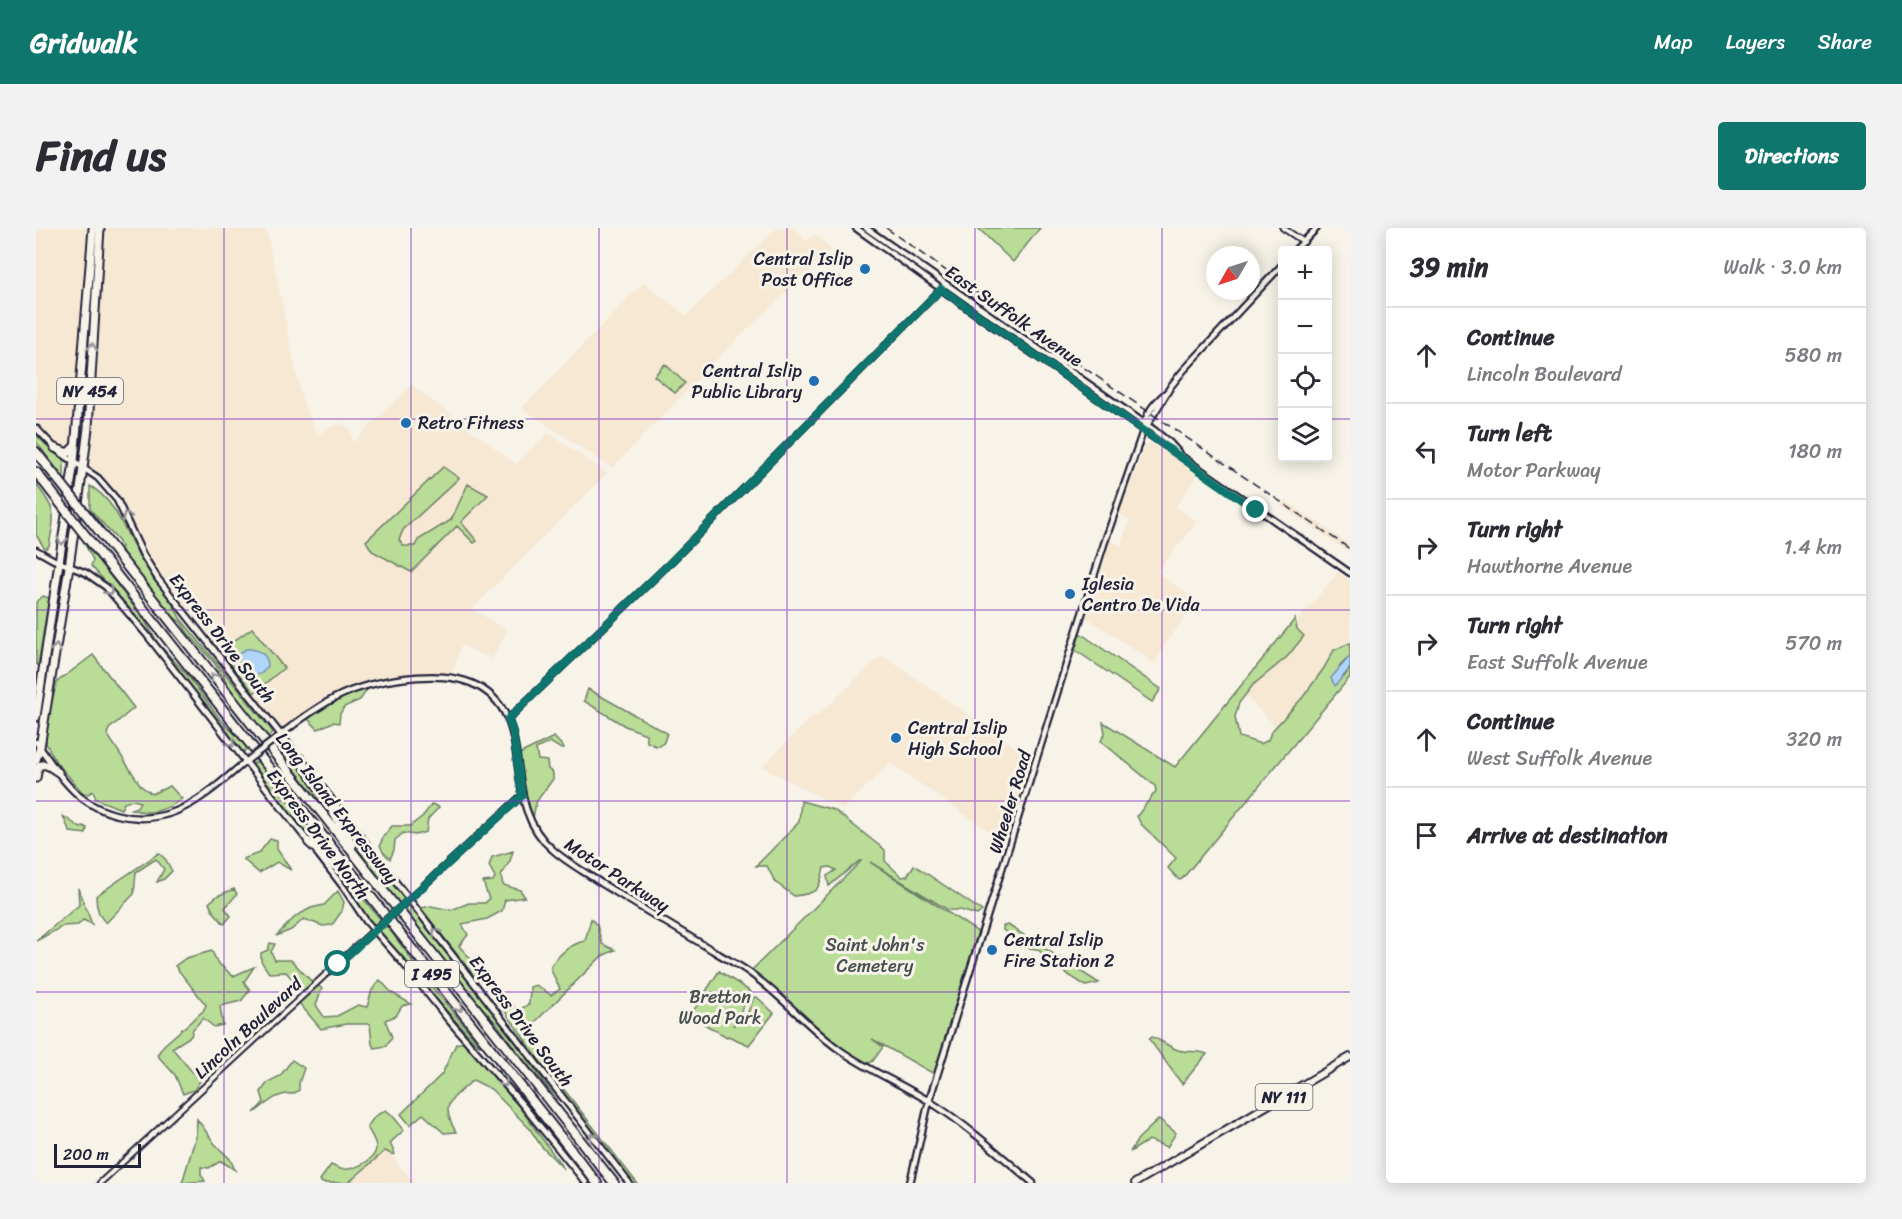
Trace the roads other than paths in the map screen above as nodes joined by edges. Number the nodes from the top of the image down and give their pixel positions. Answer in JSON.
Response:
{"nodes":[{"id":1,"x":93,"y":228,"type":"edge"},
{"id":2,"x":100,"y":228,"type":"edge"},
{"id":3,"x":856,"y":228,"type":"edge"},
{"id":4,"x":866,"y":228,"type":"edge"},
{"id":5,"x":1283,"y":228,"type":"edge"},
{"id":6,"x":1317,"y":228,"type":"edge"},
{"id":7,"x":1304,"y":242,"type":"junction"},
{"id":8,"x":1300,"y":246,"type":"edge"},
{"id":9,"x":1278,"y":269,"type":"edge"},
{"id":10,"x":945,"y":285,"type":"junction"},
{"id":11,"x":941,"y":289,"type":"junction"},
{"id":12,"x":1152,"y":413,"type":"junction"},
{"id":13,"x":1131,"y":415,"type":"junction"},
{"id":14,"x":1146,"y":425,"type":"junction"},
{"id":15,"x":36,"y":428,"type":"edge"},
{"id":16,"x":1143,"y":431,"type":"junction"},
{"id":17,"x":75,"y":446,"type":"junction"},
{"id":18,"x":55,"y":448,"type":"junction"},
{"id":19,"x":36,"y":452,"type":"edge"},
{"id":20,"x":1179,"y":454,"type":"junction"},
{"id":21,"x":74,"y":462,"type":"junction"},
{"id":22,"x":83,"y":468,"type":"junction"},
{"id":23,"x":36,"y":472,"type":"edge"},
{"id":24,"x":36,"y":550,"type":"edge"},
{"id":25,"x":59,"y":563,"type":"junction"},
{"id":26,"x":69,"y":567,"type":"junction"},
{"id":27,"x":1350,"y":573,"type":"edge"},
{"id":28,"x":40,"y":694,"type":"junction"},
{"id":29,"x":36,"y":709,"type":"edge"},
{"id":30,"x":36,"y":717,"type":"edge"},
{"id":31,"x":508,"y":719,"type":"junction"},
{"id":32,"x":280,"y":736,"type":"junction"},
{"id":33,"x":38,"y":745,"type":"edge"},
{"id":34,"x":300,"y":759,"type":"junction"},
{"id":35,"x":36,"y":760,"type":"edge"},
{"id":36,"x":247,"y":761,"type":"junction"},
{"id":37,"x":58,"y":771,"type":"junction"},
{"id":38,"x":36,"y":777,"type":"edge"},
{"id":39,"x":522,"y":796,"type":"junction"},
{"id":40,"x":309,"y":842,"type":"junction"},
{"id":41,"x":381,"y":888,"type":"junction"},
{"id":42,"x":408,"y":900,"type":"junction"},
{"id":43,"x":376,"y":929,"type":"junction"},
{"id":44,"x":396,"y":929,"type":"junction"},
{"id":45,"x":1350,"y":1057,"type":"edge"},
{"id":46,"x":929,"y":1101,"type":"junction"},
{"id":47,"x":100,"y":1183,"type":"edge"},
{"id":48,"x":586,"y":1183,"type":"edge"},
{"id":49,"x":597,"y":1183,"type":"edge"},
{"id":50,"x":614,"y":1183,"type":"edge"},
{"id":51,"x":629,"y":1183,"type":"edge"},
{"id":52,"x":910,"y":1183,"type":"edge"},
{"id":53,"x":1033,"y":1183,"type":"edge"},
{"id":54,"x":1136,"y":1183,"type":"edge"}],
"edges":[{"from":1,"to":17,"type":"highway","number":"NY 454"},
{"from":22,"to":2,"type":"highway","number":"NY 454","one_way":true},
{"from":3,"to":11,"type":"main road","name":"East Suffolk Avenue"},
{"from":4,"to":10,"type":"main road","name":"East Suffolk Avenue"},
{"from":5,"to":7,"type":"street"},
{"from":6,"to":7,"type":"main road"},
{"from":7,"to":8,"type":"main road"},
{"from":9,"to":12,"type":"main road"},
{"from":10,"to":11,"type":"street"},
{"from":10,"to":13,"type":"main road","name":"East Suffolk Avenue"},
{"from":11,"to":16,"type":"main road","name":"East Suffolk Avenue"},
{"from":11,"to":31,"type":"street"},
{"from":12,"to":13,"type":"main road"},
{"from":12,"to":14,"type":"main road","name":"Wheeler Road"},
{"from":13,"to":14,"type":"main road","name":"East Suffolk Avenue"},
{"from":14,"to":16,"type":"main road","name":"Wheeler Road"},
{"from":14,"to":20,"type":"main road","name":"East Suffolk Avenue"},
{"from":15,"to":18,"type":"main road","name":"Express Drive South"},
{"from":16,"to":20,"type":"main road","name":"East Suffolk Avenue"},
{"from":16,"to":46,"type":"main road","name":"Wheeler Road"},
{"from":17,"to":18,"type":"highway"},
{"from":17,"to":21,"type":"highway","number":"NY 454"},
{"from":18,"to":21,"type":"main road","name":"Express Drive South"},
{"from":41,"to":19,"type":"highway","name":"Long Island Expressway","number":"I 495","one_way":true,"bridge":true},
{"from":20,"to":27,"type":"main road"},
{"from":21,"to":22,"type":"main road","name":"Express Drive South"},
{"from":21,"to":25,"type":"highway","number":"NY 454","one_way":true},
{"from":22,"to":26,"type":"highway","number":"NY 454"},
{"from":32,"to":22,"type":"main road","name":"Express Drive South","one_way":true},
{"from":23,"to":44,"type":"highway","name":"Long Island Expressway","number":"I 495","bridge":true},
{"from":24,"to":25,"type":"main road","name":"Express Drive North"},
{"from":25,"to":26,"type":"main road","name":"Express Drive North"},
{"from":25,"to":28,"type":"highway","number":"NY 454"},
{"from":33,"to":26,"type":"highway","number":"NY 454","one_way":true},
{"from":26,"to":36,"type":"main road","name":"Express Drive North","one_way":true},
{"from":28,"to":29,"type":"highway"},
{"from":28,"to":30,"type":"highway","number":"NY 454"},
{"from":31,"to":32,"type":"main road","name":"Motor Parkway"},
{"from":31,"to":39,"type":"main road","name":"Motor Parkway"},
{"from":32,"to":34,"type":"main road","name":"Express Drive South"},
{"from":32,"to":36,"type":"main road","name":"Motor Parkway","bridge":true},
{"from":33,"to":35,"type":"highway","number":"NY 454"},
{"from":33,"to":37,"type":"main road","name":"Motor Parkway"},
{"from":34,"to":41,"type":"highway"},
{"from":34,"to":42,"type":"main road","name":"Express Drive South"},
{"from":36,"to":37,"type":"main road","name":"Motor Parkway"},
{"from":36,"to":40,"type":"main road","name":"Express Drive North"},
{"from":37,"to":38,"type":"highway"},
{"from":39,"to":42,"type":"street","name":"Lincoln Boulevard"},
{"from":39,"to":46,"type":"main road","name":"Motor Parkway"},
{"from":40,"to":43,"type":"main road","name":"Express Drive North"},
{"from":40,"to":44,"type":"highway"},
{"from":41,"to":50,"type":"highway","name":"Long Island Expressway","number":"I 495"},
{"from":42,"to":43,"type":"street","name":"Lincoln Boulevard","bridge":true},
{"from":51,"to":42,"type":"main road","name":"Express Drive South","one_way":true},
{"from":43,"to":47,"type":"street","name":"Lincoln Boulevard"},
{"from":43,"to":48,"type":"main road","name":"Express Drive North","one_way":true},
{"from":44,"to":49,"type":"highway","name":"Long Island Expressway","number":"I 495","one_way":true},
{"from":45,"to":54,"type":"main road","number":"NY 111"},
{"from":46,"to":52,"type":"main road","name":"Wheeler Road"},
{"from":46,"to":53,"type":"main road","name":"Motor Parkway"}]}
